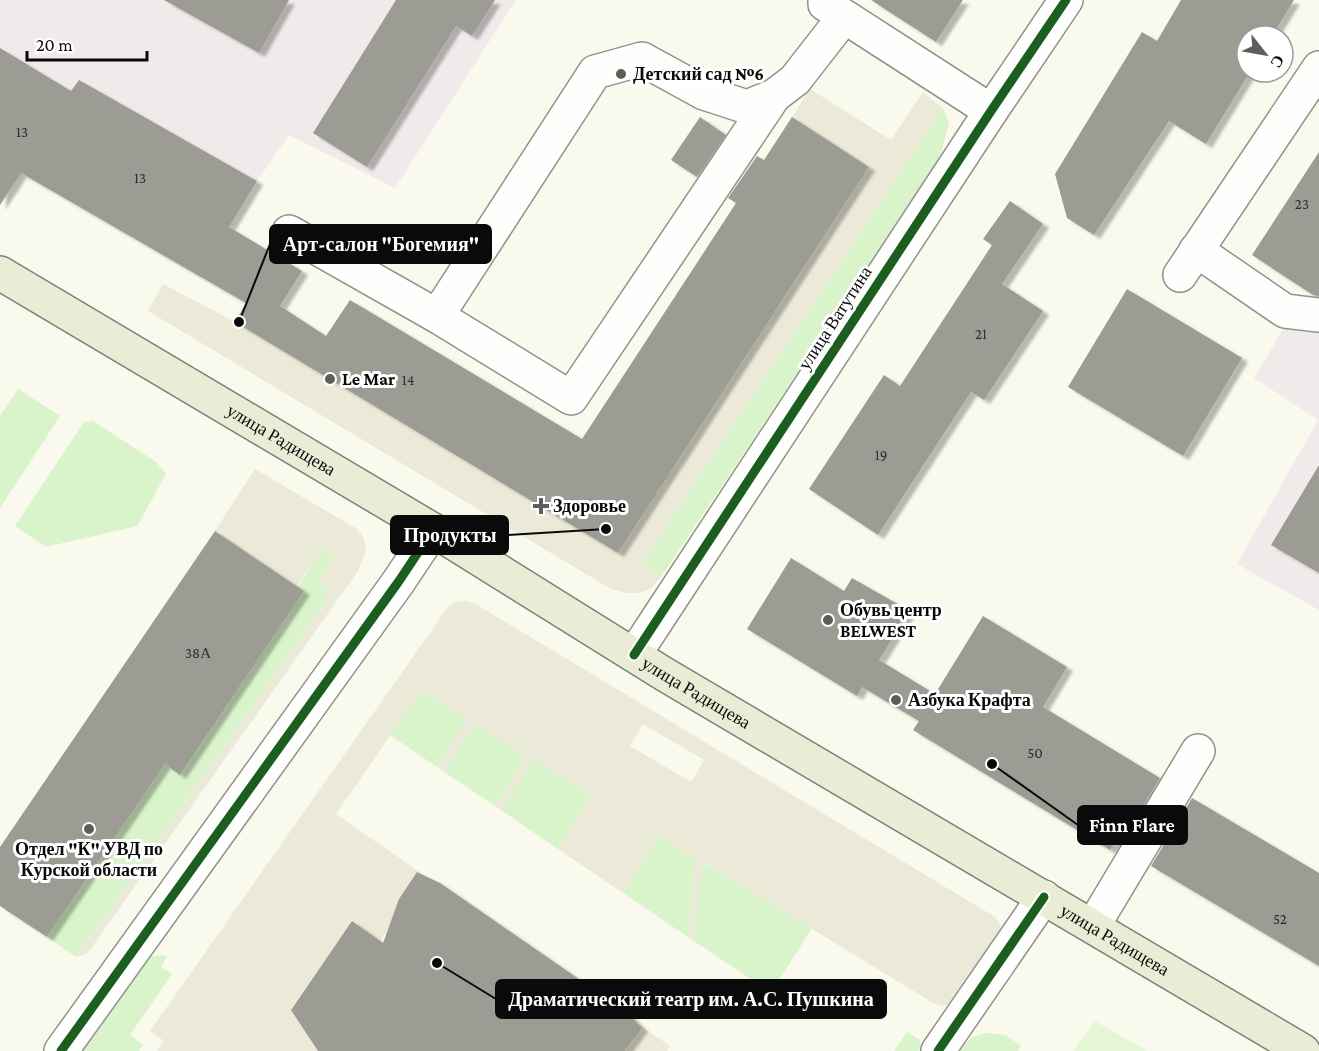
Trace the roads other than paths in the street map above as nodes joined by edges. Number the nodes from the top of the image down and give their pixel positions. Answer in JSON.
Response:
{"nodes":[{"id":1,"x":1066,"y":0,"type":"edge"},
{"id":2,"x":834,"y":8,"type":"edge"},
{"id":3,"x":1319,"y":68,"type":"edge"},
{"id":4,"x":774,"y":96,"type":"junction"},
{"id":5,"x":991,"y":111,"type":"junction"},
{"id":6,"x":289,"y":232,"type":"dead end"},
{"id":7,"x":0,"y":273,"type":"edge"},
{"id":8,"x":1319,"y":315,"type":"edge"},
{"id":9,"x":437,"y":316,"type":"junction"},
{"id":10,"x":433,"y":530,"type":"junction"},
{"id":11,"x":634,"y":655,"type":"junction"},
{"id":12,"x":1198,"y":750,"type":"dead end"},
{"id":13,"x":1044,"y":897,"type":"junction"},
{"id":14,"x":1093,"y":926,"type":"junction"},
{"id":15,"x":61,"y":1051,"type":"edge"},
{"id":16,"x":938,"y":1051,"type":"edge"},
{"id":17,"x":1303,"y":1051,"type":"edge"}],
"edges":[{"from":1,"to":5,"type":"street","name":"улица Ватутина"},
{"from":2,"to":4,"type":"street"},
{"from":2,"to":5,"type":"street"},
{"from":3,"to":8,"type":"street"},
{"from":4,"to":9,"type":"street"},
{"from":4,"to":9,"type":"street"},
{"from":5,"to":11,"type":"street","name":"улица Ватутина"},
{"from":6,"to":9,"type":"street"},
{"from":7,"to":10,"type":"main road","name":"улица Радищева"},
{"from":10,"to":11,"type":"main road","name":"улица Радищева"},
{"from":10,"to":15,"type":"street"},
{"from":11,"to":13,"type":"main road","name":"улица Радищева"},
{"from":12,"to":14,"type":"street"},
{"from":13,"to":14,"type":"main road","name":"улица Радищева"},
{"from":13,"to":16,"type":"street"},
{"from":14,"to":17,"type":"main road","name":"улица Радищева"}]}
